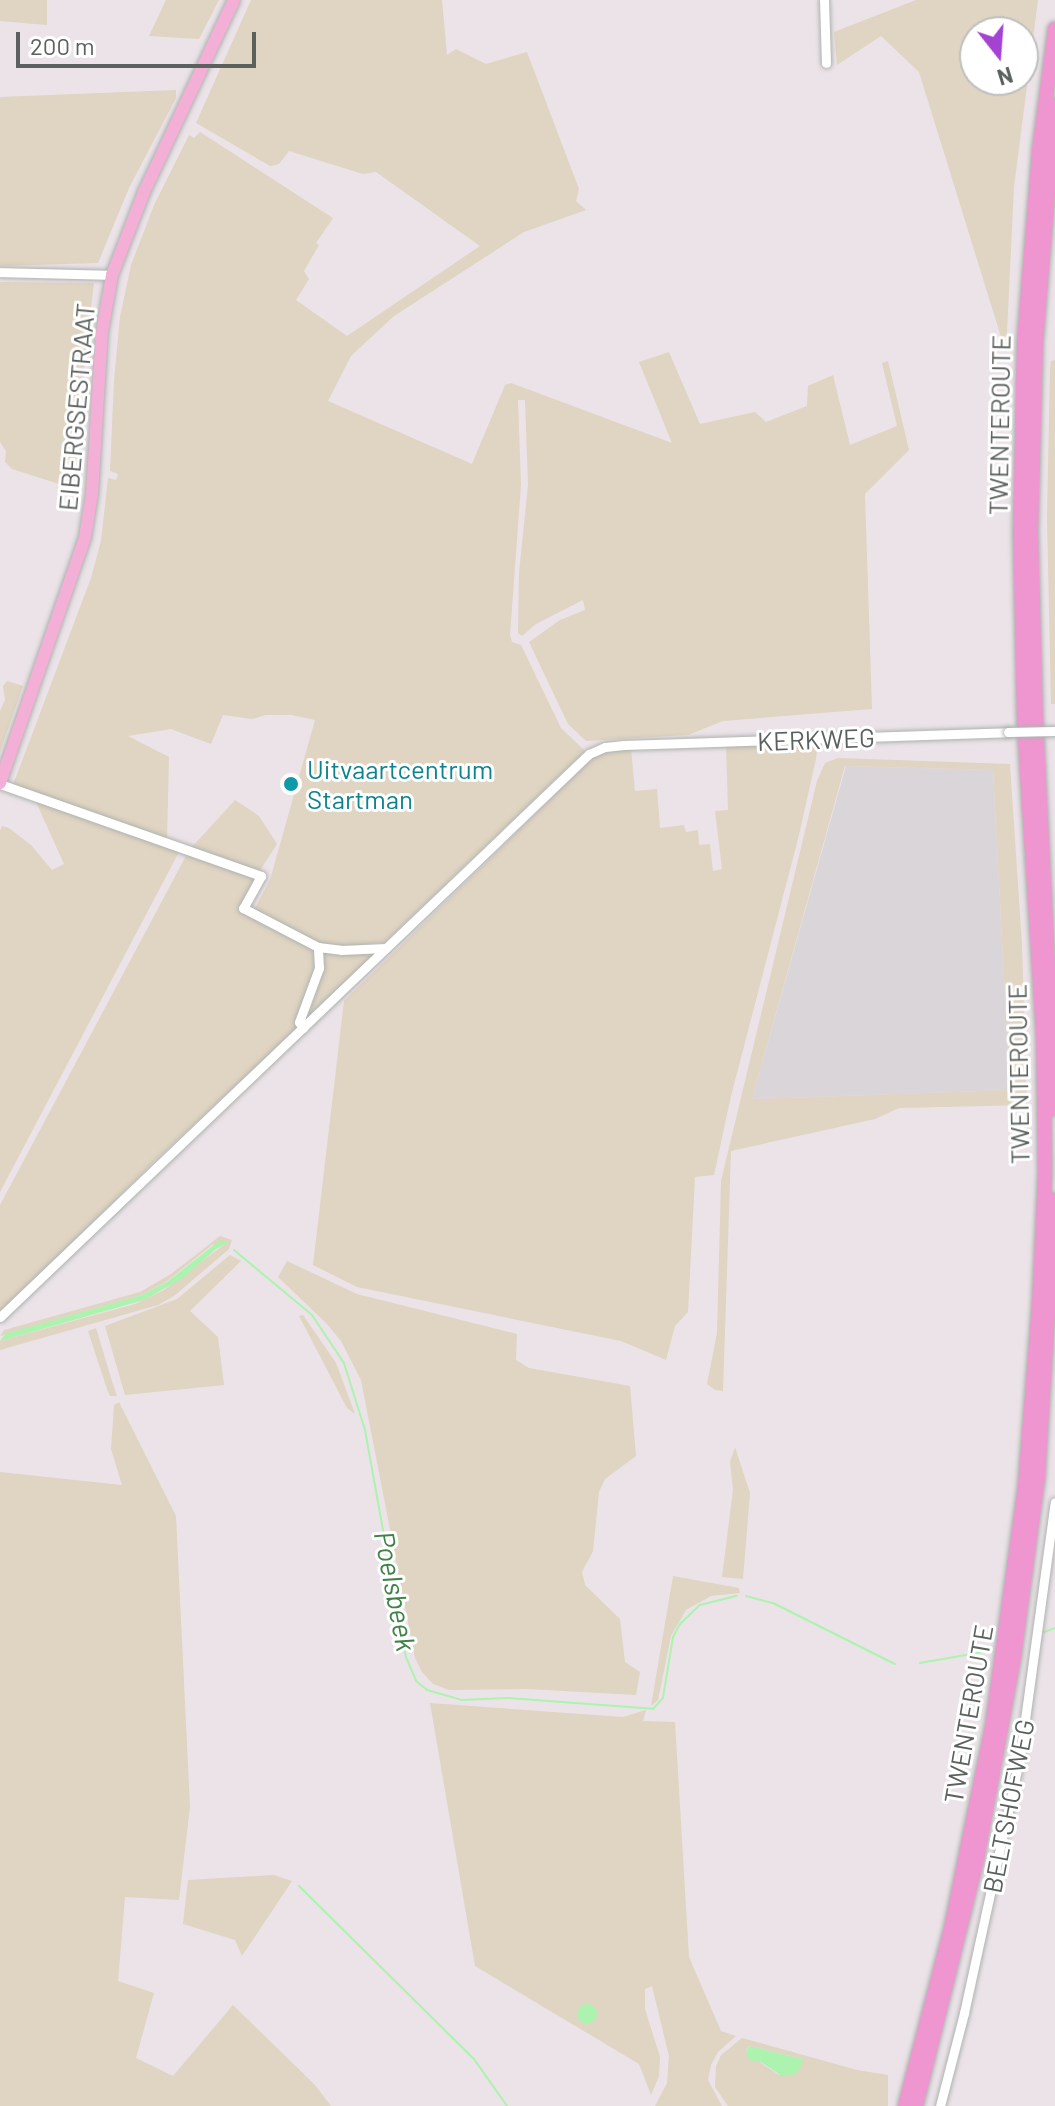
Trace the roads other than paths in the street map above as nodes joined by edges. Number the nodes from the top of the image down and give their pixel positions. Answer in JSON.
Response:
{"nodes":[{"id":1,"x":234,"y":0,"type":"edge"},
{"id":2,"x":824,"y":0,"type":"edge"},
{"id":3,"x":1055,"y":29,"type":"edge"},
{"id":4,"x":826,"y":63,"type":"dead end"},
{"id":5,"x":1055,"y":106,"type":"edge"},
{"id":6,"x":0,"y":272,"type":"edge"},
{"id":7,"x":112,"y":275,"type":"junction"},
{"id":8,"x":1054,"y":731,"type":"edge"},
{"id":9,"x":0,"y":784,"type":"edge"},
{"id":10,"x":318,"y":947,"type":"junction"},
{"id":11,"x":386,"y":948,"type":"junction"},
{"id":12,"x":303,"y":1028,"type":"junction"},
{"id":13,"x":1055,"y":1109,"type":"edge"},
{"id":14,"x":1055,"y":1201,"type":"edge"},
{"id":15,"x":0,"y":1317,"type":"edge"},
{"id":16,"x":1055,"y":1502,"type":"edge"},
{"id":17,"x":905,"y":2106,"type":"edge"},
{"id":18,"x":916,"y":2106,"type":"edge"},
{"id":19,"x":940,"y":2106,"type":"edge"}],
"edges":[{"from":1,"to":7,"type":"main road","name":"EIBERGSESTRAAT"},
{"from":2,"to":4,"type":"street"},
{"from":3,"to":17,"type":"highway","name":"TWENTEROUTE"},
{"from":5,"to":13,"type":"highway","name":"TWENTEROUTE"},
{"from":6,"to":7,"type":"street"},
{"from":7,"to":9,"type":"main road","name":"EIBERGSESTRAAT"},
{"from":8,"to":11,"type":"street","name":"KERKWEG","bridge":true},
{"from":9,"to":10,"type":"street"},
{"from":10,"to":11,"type":"street"},
{"from":10,"to":12,"type":"street"},
{"from":11,"to":12,"type":"street"},
{"from":12,"to":15,"type":"street"},
{"from":14,"to":18,"type":"highway","name":"TWENTEROUTE"},
{"from":16,"to":19,"type":"street","name":"BELTSHOFWEG"}]}
